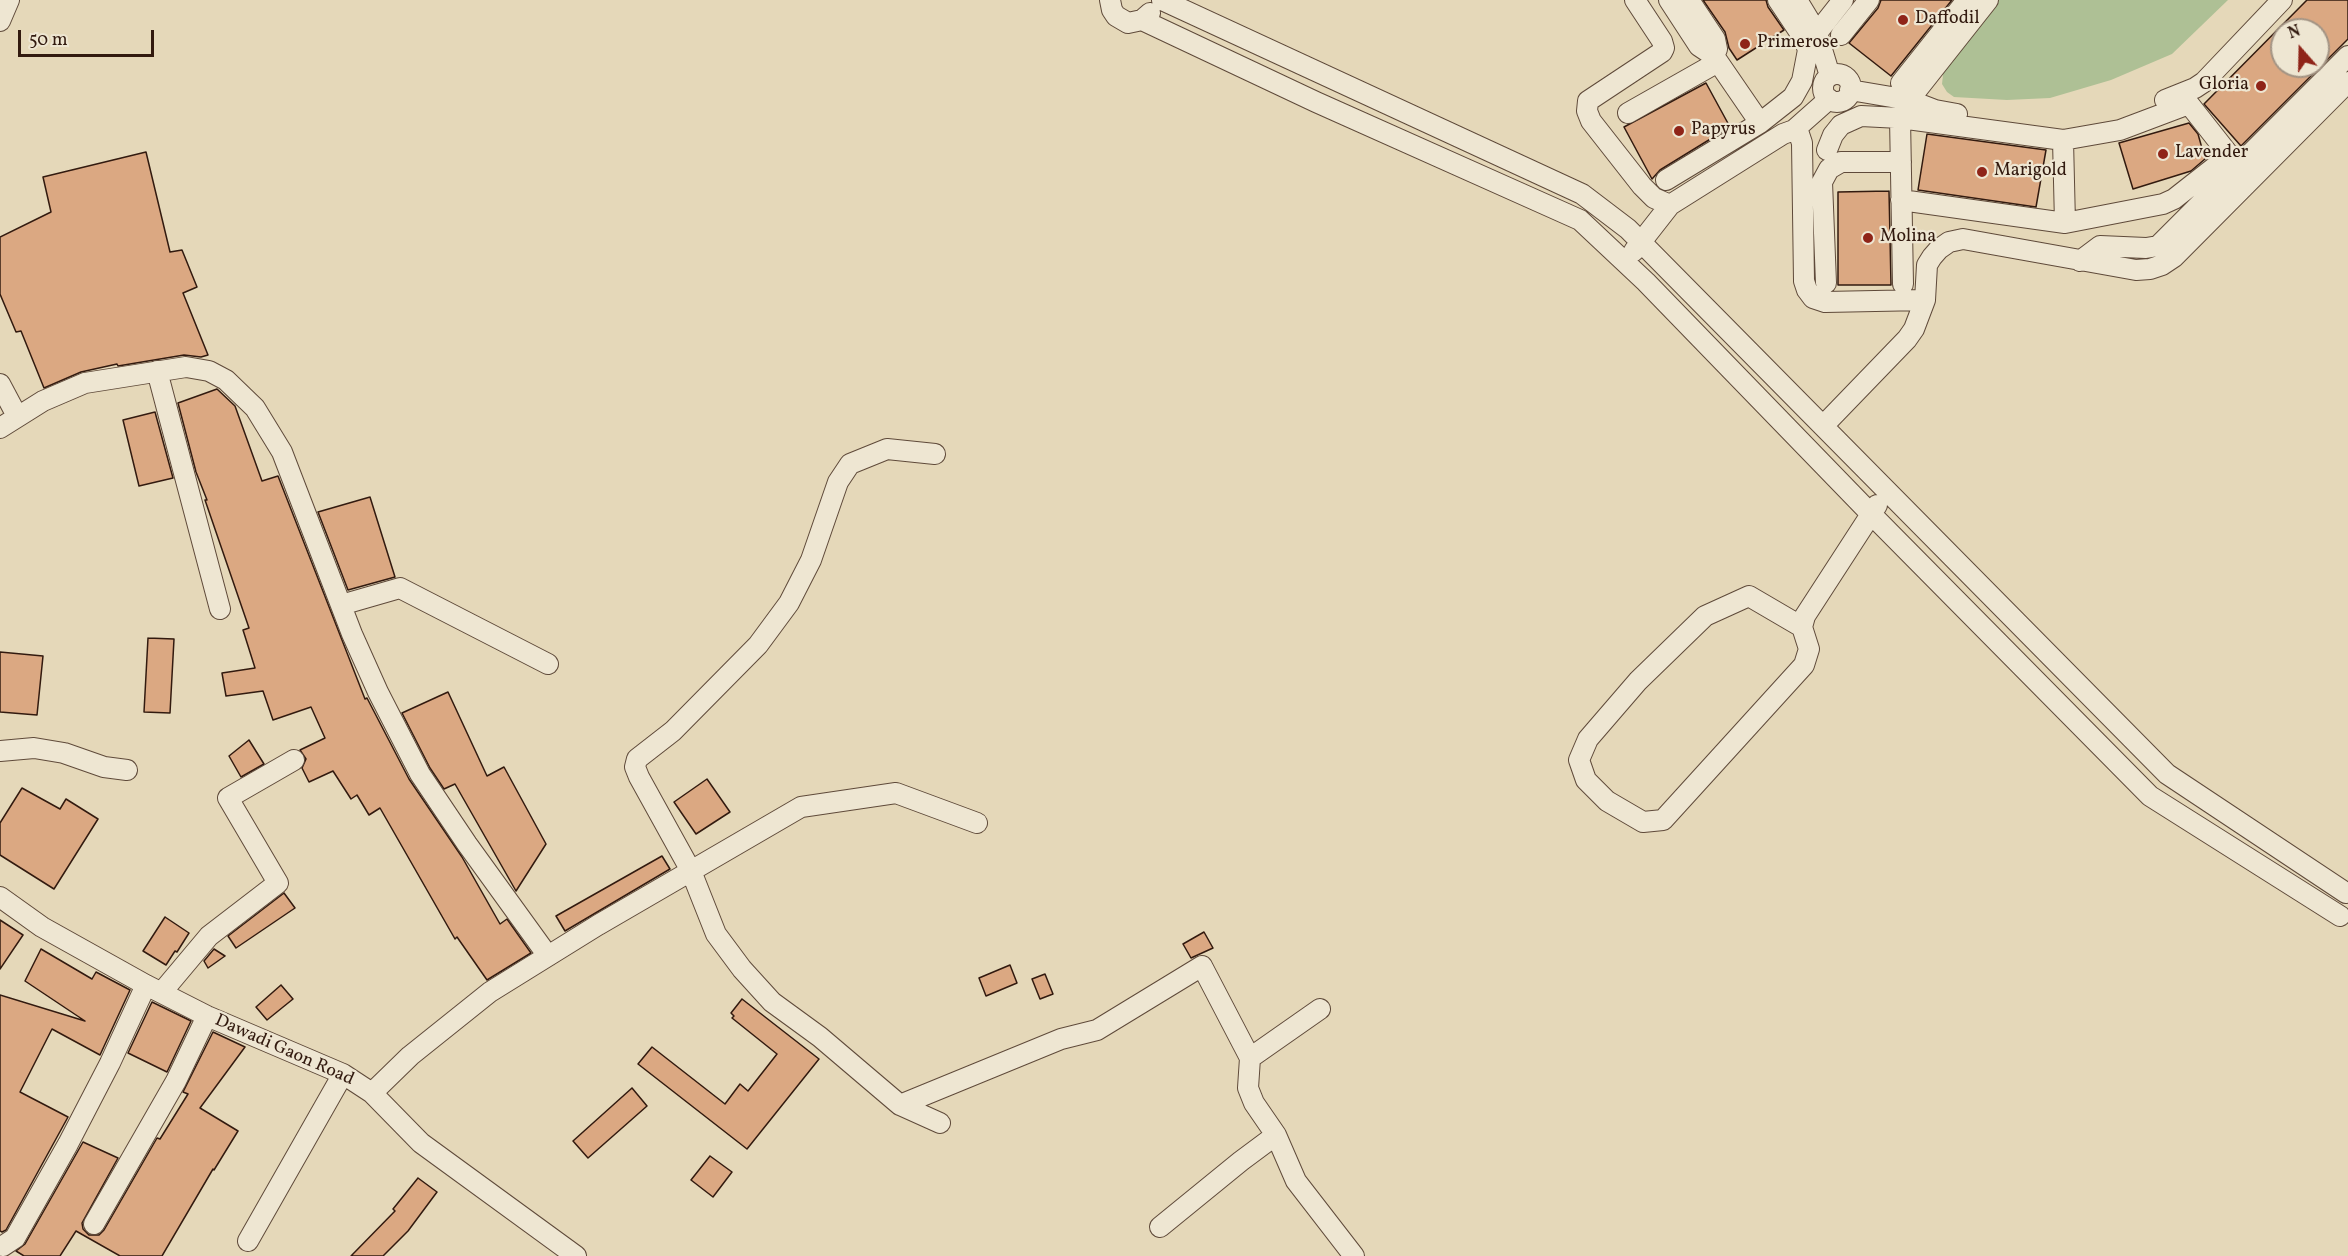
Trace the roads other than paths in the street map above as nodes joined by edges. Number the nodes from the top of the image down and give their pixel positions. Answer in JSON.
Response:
{"nodes":[{"id":1,"x":1153,"y":0,"type":"edge"},
{"id":2,"x":1162,"y":0,"type":"edge"},
{"id":3,"x":1635,"y":0,"type":"edge"},
{"id":4,"x":1669,"y":0,"type":"edge"},
{"id":5,"x":1689,"y":0,"type":"edge"},
{"id":6,"x":1778,"y":0,"type":"edge"},
{"id":7,"x":1843,"y":0,"type":"edge"},
{"id":8,"x":1869,"y":0,"type":"edge"},
{"id":9,"x":1966,"y":0,"type":"edge"},
{"id":10,"x":1988,"y":0,"type":"edge"},
{"id":11,"x":2282,"y":0,"type":"edge"},
{"id":12,"x":2297,"y":0,"type":"edge"},
{"id":13,"x":1107,"y":1,"type":"edge"},
{"id":14,"x":1807,"y":5,"type":"edge"},
{"id":15,"x":1142,"y":21,"type":"junction"},
{"id":16,"x":1817,"y":33,"type":"junction"},
{"id":17,"x":1841,"y":35,"type":"dead end"},
{"id":18,"x":2348,"y":56,"type":"edge"},
{"id":19,"x":1716,"y":59,"type":"junction"},
{"id":20,"x":1830,"y":76,"type":"junction"},
{"id":21,"x":2348,"y":82,"type":"edge"},
{"id":22,"x":1850,"y":90,"type":"junction"},
{"id":23,"x":1905,"y":92,"type":"junction"},
{"id":24,"x":1829,"y":99,"type":"junction"},
{"id":25,"x":2189,"y":105,"type":"junction"},
{"id":26,"x":1628,"y":113,"type":"dead end"},
{"id":27,"x":1900,"y":118,"type":"junction"},
{"id":28,"x":1760,"y":123,"type":"junction"},
{"id":29,"x":1794,"y":130,"type":"junction"},
{"id":30,"x":2063,"y":140,"type":"junction"},
{"id":31,"x":1827,"y":150,"type":"dead end"},
{"id":32,"x":2233,"y":160,"type":"junction"},
{"id":33,"x":1901,"y":162,"type":"junction"},
{"id":34,"x":1666,"y":180,"type":"dead end"},
{"id":35,"x":1901,"y":200,"type":"junction"},
{"id":36,"x":1670,"y":206,"type":"junction"},
{"id":37,"x":2065,"y":223,"type":"junction"},
{"id":38,"x":1641,"y":242,"type":"junction"},
{"id":39,"x":2080,"y":261,"type":"junction"},
{"id":40,"x":1625,"y":262,"type":"junction"},
{"id":41,"x":1826,"y":283,"type":"dead end"},
{"id":42,"x":1904,"y":284,"type":"dead end"},
{"id":43,"x":1925,"y":300,"type":"junction"},
{"id":44,"x":157,"y":371,"type":"junction"},
{"id":45,"x":0,"y":384,"type":"edge"},
{"id":46,"x":16,"y":416,"type":"junction"},
{"id":47,"x":1823,"y":426,"type":"junction"},
{"id":48,"x":0,"y":428,"type":"edge"},
{"id":49,"x":935,"y":454,"type":"dead end"},
{"id":50,"x":1887,"y":491,"type":"junction"},
{"id":51,"x":1871,"y":514,"type":"junction"},
{"id":52,"x":340,"y":605,"type":"junction"},
{"id":53,"x":220,"y":609,"type":"dead end"},
{"id":54,"x":1802,"y":627,"type":"junction"},
{"id":55,"x":548,"y":664,"type":"dead end"},
{"id":56,"x":0,"y":751,"type":"edge"},
{"id":57,"x":294,"y":760,"type":"dead end"},
{"id":58,"x":127,"y":770,"type":"dead end"},
{"id":59,"x":977,"y":823,"type":"dead end"},
{"id":60,"x":691,"y":871,"type":"junction"},
{"id":61,"x":2347,"y":892,"type":"edge"},
{"id":62,"x":0,"y":897,"type":"edge"},
{"id":63,"x":2344,"y":920,"type":"edge"},
{"id":64,"x":548,"y":956,"type":"junction"},
{"id":65,"x":154,"y":989,"type":"junction"},
{"id":66,"x":1320,"y":1009,"type":"dead end"},
{"id":67,"x":207,"y":1016,"type":"junction"},
{"id":68,"x":1250,"y":1058,"type":"junction"},
{"id":69,"x":343,"y":1074,"type":"junction"},
{"id":70,"x":372,"y":1093,"type":"junction"},
{"id":71,"x":900,"y":1105,"type":"junction"},
{"id":72,"x":940,"y":1123,"type":"dead end"},
{"id":73,"x":1276,"y":1135,"type":"junction"},
{"id":74,"x":94,"y":1224,"type":"dead end"},
{"id":75,"x":1160,"y":1227,"type":"dead end"},
{"id":76,"x":248,"y":1241,"type":"dead end"},
{"id":77,"x":3,"y":1246,"type":"dead end"},
{"id":78,"x":576,"y":1256,"type":"edge"},
{"id":79,"x":1354,"y":1256,"type":"edge"}],
"edges":[{"from":1,"to":15,"type":"street"},
{"from":2,"to":38,"type":"street"},
{"from":3,"to":36,"type":"street"},
{"from":4,"to":19,"type":"street"},
{"from":5,"to":19,"type":"street"},
{"from":6,"to":28,"type":"street"},
{"from":7,"to":16,"type":"street"},
{"from":8,"to":17,"type":"street"},
{"from":9,"to":23,"type":"street"},
{"from":10,"to":23,"type":"street"},
{"from":11,"to":23,"type":"street"},
{"from":12,"to":25,"type":"street"},
{"from":13,"to":15,"type":"street"},
{"from":14,"to":16,"type":"street"},
{"from":15,"to":40,"type":"street"},
{"from":16,"to":20,"type":"street"},
{"from":18,"to":32,"type":"street"},
{"from":19,"to":26,"type":"street"},
{"from":19,"to":28,"type":"street"},
{"from":20,"to":22,"type":"street"},
{"from":20,"to":24,"type":"street"},
{"from":21,"to":39,"type":"street"},
{"from":22,"to":23,"type":"street"},
{"from":22,"to":24,"type":"street"},
{"from":24,"to":29,"type":"street"},
{"from":25,"to":30,"type":"street"},
{"from":25,"to":32,"type":"street"},
{"from":27,"to":30,"type":"street"},
{"from":27,"to":31,"type":"street"},
{"from":27,"to":33,"type":"street"},
{"from":28,"to":34,"type":"street"},
{"from":29,"to":36,"type":"street"},
{"from":29,"to":43,"type":"street"},
{"from":30,"to":37,"type":"street"},
{"from":32,"to":37,"type":"street"},
{"from":32,"to":39,"type":"street"},
{"from":33,"to":35,"type":"street"},
{"from":33,"to":41,"type":"street"},
{"from":35,"to":37,"type":"street"},
{"from":35,"to":42,"type":"street"},
{"from":36,"to":38,"type":"street"},
{"from":38,"to":40,"type":"street"},
{"from":38,"to":47,"type":"street"},
{"from":39,"to":43,"type":"street"},
{"from":40,"to":51,"type":"street"},
{"from":43,"to":47,"type":"street"},
{"from":44,"to":46,"type":"street"},
{"from":44,"to":52,"type":"street"},
{"from":44,"to":53,"type":"street"},
{"from":45,"to":46,"type":"street"},
{"from":46,"to":48,"type":"street"},
{"from":47,"to":50,"type":"street"},
{"from":49,"to":60,"type":"street"},
{"from":50,"to":51,"type":"street"},
{"from":50,"to":61,"type":"street"},
{"from":51,"to":54,"type":"street"},
{"from":51,"to":63,"type":"street"},
{"from":52,"to":55,"type":"street"},
{"from":52,"to":64,"type":"street"},
{"from":54,"to":54,"type":"street"},
{"from":56,"to":58,"type":"street"},
{"from":57,"to":65,"type":"street"},
{"from":59,"to":60,"type":"street"},
{"from":60,"to":64,"type":"street"},
{"from":60,"to":71,"type":"street"},
{"from":61,"to":63,"type":"street"},
{"from":62,"to":65,"type":"street","name":"Dawadi Gaon Road"},
{"from":64,"to":70,"type":"street"},
{"from":65,"to":67,"type":"street","name":"Dawadi Gaon Road"},
{"from":65,"to":77,"type":"street"},
{"from":66,"to":68,"type":"street"},
{"from":67,"to":69,"type":"street","name":"Dawadi Gaon Road"},
{"from":67,"to":74,"type":"street"},
{"from":68,"to":71,"type":"street"},
{"from":68,"to":73,"type":"street"},
{"from":69,"to":70,"type":"street","name":"Dawadi Gaon Road"},
{"from":69,"to":76,"type":"street"},
{"from":70,"to":78,"type":"street","name":"Dawadi Gaon Road"},
{"from":71,"to":72,"type":"street"},
{"from":73,"to":75,"type":"street"},
{"from":73,"to":79,"type":"street"}]}
